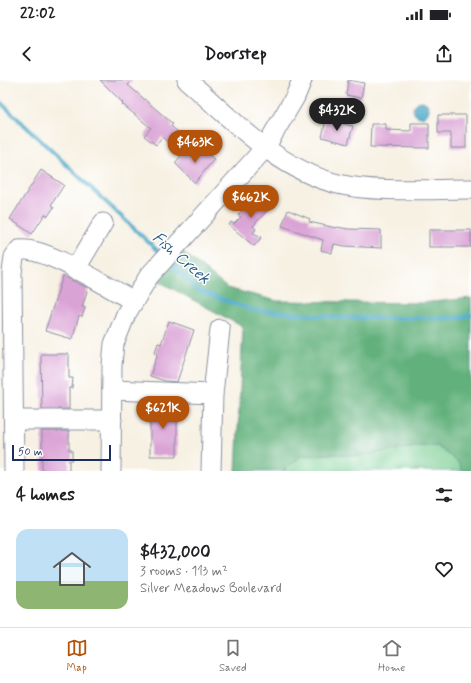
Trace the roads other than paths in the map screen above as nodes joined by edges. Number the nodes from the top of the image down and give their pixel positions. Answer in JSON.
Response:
{"nodes":[{"id":1,"x":187,"y":80,"type":"edge"},
{"id":2,"x":302,"y":80,"type":"edge"},
{"id":3,"x":265,"y":148,"type":"junction"},
{"id":4,"x":471,"y":189,"type":"edge"},
{"id":5,"x":103,"y":223,"type":"dead end"},
{"id":6,"x":75,"y":270,"type":"junction"},
{"id":7,"x":134,"y":301,"type":"junction"},
{"id":8,"x":220,"y":329,"type":"dead end"},
{"id":9,"x":112,"y":390,"type":"junction"},
{"id":10,"x":213,"y":394,"type":"junction"},
{"id":11,"x":14,"y":420,"type":"junction"},
{"id":12,"x":112,"y":420,"type":"junction"},
{"id":13,"x":14,"y":471,"type":"edge"},
{"id":14,"x":111,"y":471,"type":"edge"},
{"id":15,"x":211,"y":471,"type":"edge"}],
"edges":[{"from":1,"to":3,"type":"street"},
{"from":2,"to":3,"type":"street"},
{"from":3,"to":4,"type":"street"},
{"from":3,"to":7,"type":"street"},
{"from":5,"to":6,"type":"street"},
{"from":6,"to":7,"type":"street"},
{"from":6,"to":11,"type":"street"},
{"from":7,"to":9,"type":"street"},
{"from":8,"to":10,"type":"street"},
{"from":9,"to":10,"type":"street"},
{"from":9,"to":12,"type":"street"},
{"from":10,"to":15,"type":"street"},
{"from":11,"to":12,"type":"street"},
{"from":11,"to":13,"type":"street"},
{"from":12,"to":14,"type":"street"}]}
